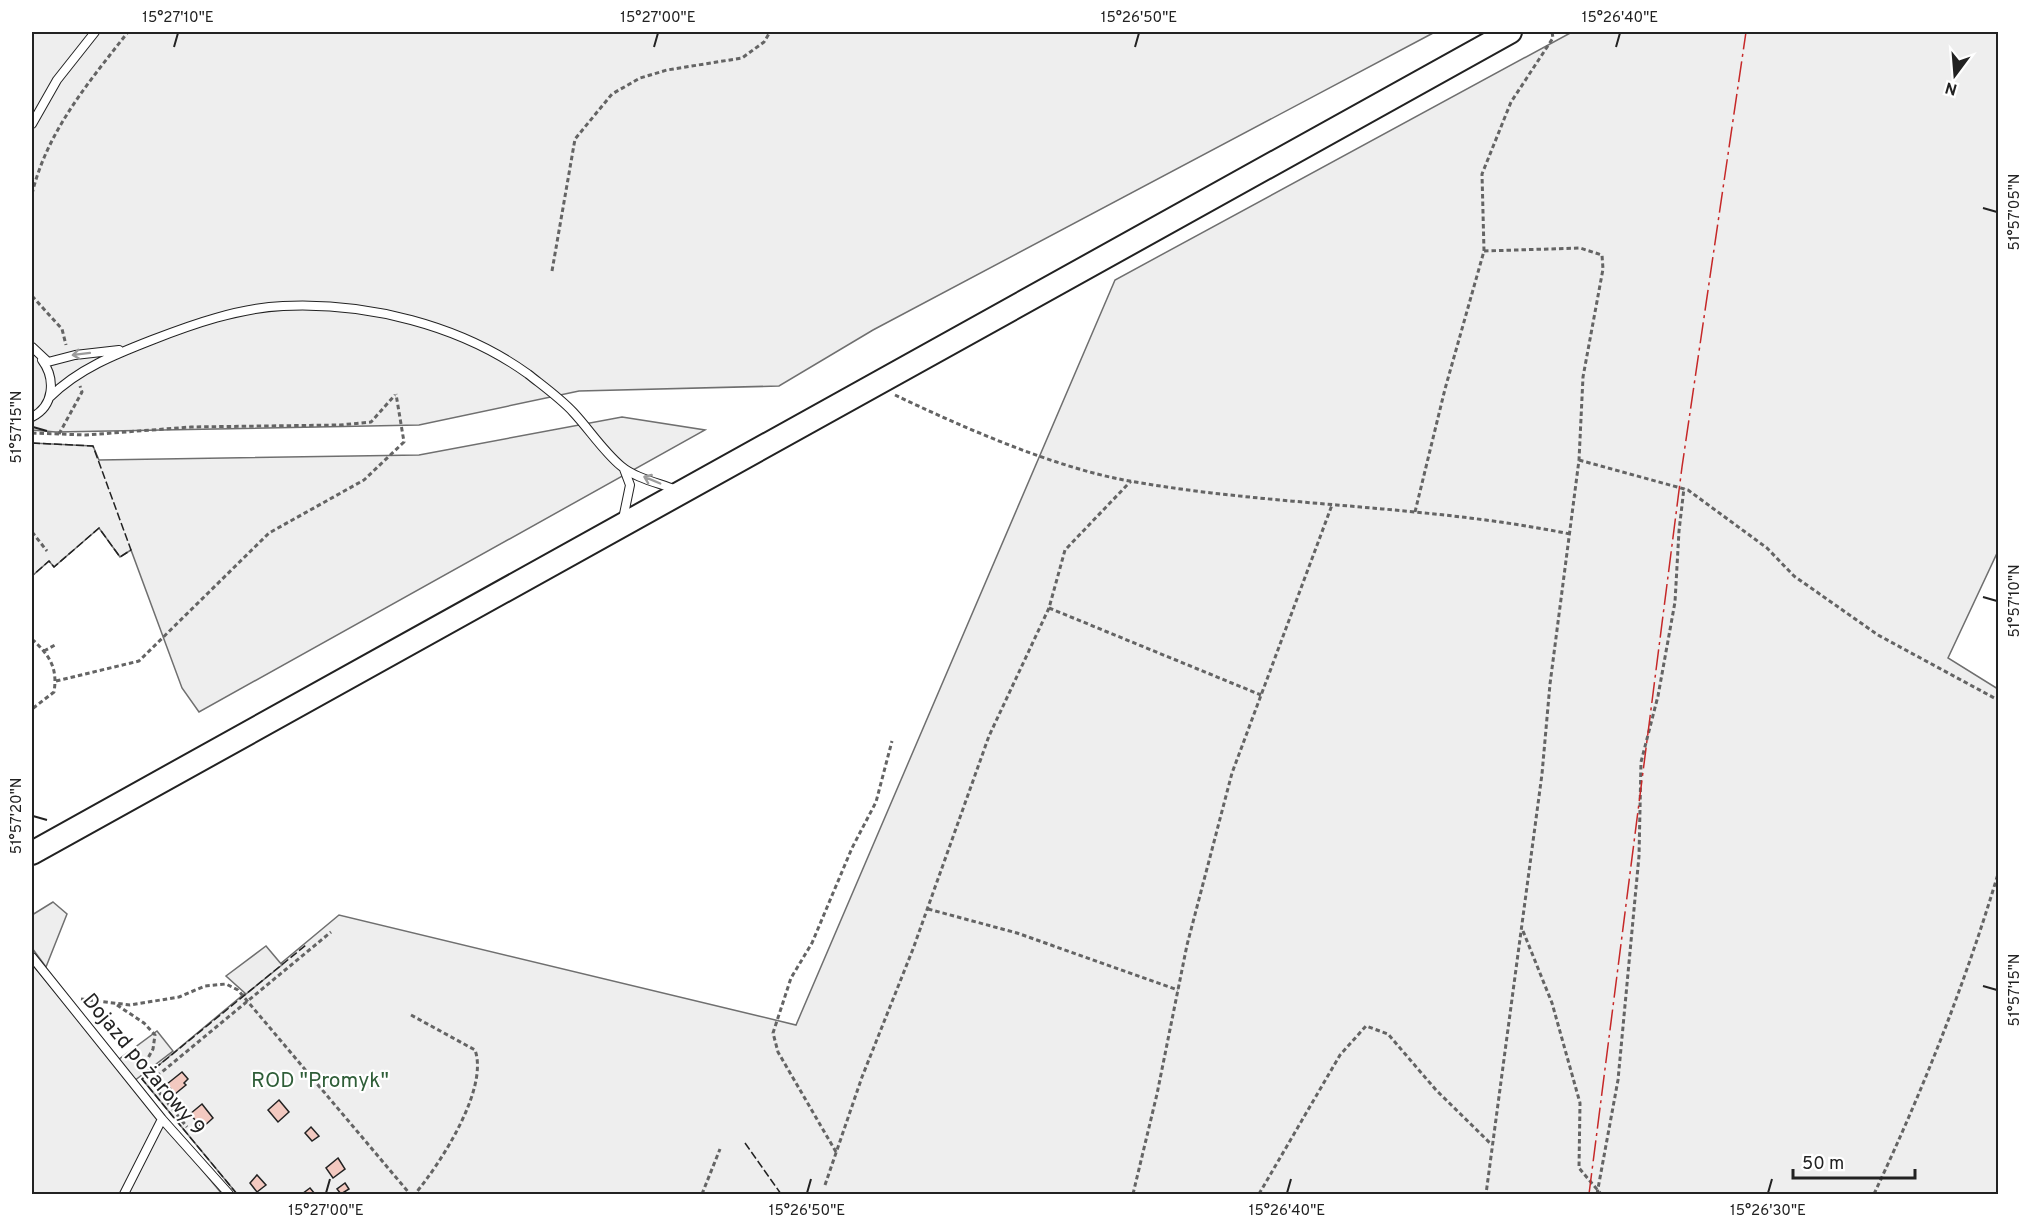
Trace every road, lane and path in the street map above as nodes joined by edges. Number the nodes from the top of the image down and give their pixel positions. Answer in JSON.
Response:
{"nodes":[{"id":1,"x":95,"y":32,"type":"edge"},
{"id":2,"x":128,"y":32,"type":"edge"},
{"id":3,"x":770,"y":32,"type":"edge"},
{"id":4,"x":1510,"y":32,"type":"edge"},
{"id":5,"x":1552,"y":32,"type":"edge"},
{"id":6,"x":32,"y":124,"type":"edge"},
{"id":7,"x":32,"y":194,"type":"edge"},
{"id":8,"x":1484,"y":251,"type":"junction"},
{"id":9,"x":552,"y":271,"type":"dead end"},
{"id":10,"x":32,"y":347,"type":"edge"},
{"id":11,"x":127,"y":349,"type":"junction"},
{"id":12,"x":35,"y":354,"type":"edge"},
{"id":13,"x":873,"y":385,"type":"junction"},
{"id":14,"x":50,"y":397,"type":"junction"},
{"id":15,"x":32,"y":417,"type":"edge"},
{"id":16,"x":32,"y":433,"type":"edge"},
{"id":17,"x":1579,"y":460,"type":"junction"},
{"id":18,"x":624,"y":468,"type":"junction"},
{"id":19,"x":1131,"y":481,"type":"junction"},
{"id":20,"x":1684,"y":488,"type":"junction"},
{"id":21,"x":680,"y":491,"type":"junction"},
{"id":22,"x":1332,"y":506,"type":"junction"},
{"id":23,"x":1415,"y":512,"type":"junction"},
{"id":24,"x":621,"y":525,"type":"junction"},
{"id":25,"x":32,"y":532,"type":"edge"},
{"id":26,"x":1570,"y":534,"type":"junction"},
{"id":27,"x":47,"y":552,"type":"dead end"},
{"id":28,"x":1048,"y":608,"type":"junction"},
{"id":29,"x":32,"y":639,"type":"edge"},
{"id":30,"x":55,"y":645,"type":"dead end"},
{"id":31,"x":44,"y":651,"type":"junction"},
{"id":32,"x":56,"y":681,"type":"junction"},
{"id":33,"x":1261,"y":695,"type":"junction"},
{"id":34,"x":1998,"y":700,"type":"edge"},
{"id":35,"x":32,"y":709,"type":"edge"},
{"id":36,"x":892,"y":741,"type":"dead end"},
{"id":37,"x":32,"y":853,"type":"edge"},
{"id":38,"x":1998,"y":874,"type":"edge"},
{"id":39,"x":928,"y":909,"type":"junction"},
{"id":40,"x":1522,"y":929,"type":"junction"},
{"id":41,"x":331,"y":932,"type":"dead end"},
{"id":42,"x":32,"y":957,"type":"edge"},
{"id":43,"x":1178,"y":990,"type":"junction"},
{"id":44,"x":64,"y":997,"type":"junction"},
{"id":45,"x":247,"y":1001,"type":"junction"},
{"id":46,"x":116,"y":1004,"type":"junction"},
{"id":47,"x":411,"y":1015,"type":"dead end"},
{"id":48,"x":151,"y":1082,"type":"junction"},
{"id":49,"x":162,"y":1119,"type":"junction"},
{"id":50,"x":192,"y":1132,"type":"dead end"},
{"id":51,"x":1492,"y":1146,"type":"junction"},
{"id":52,"x":720,"y":1149,"type":"dead end"},
{"id":53,"x":836,"y":1152,"type":"junction"},
{"id":54,"x":825,"y":1185,"type":"dead end"},
{"id":55,"x":1599,"y":1193,"type":"edge"},
{"id":56,"x":124,"y":1194,"type":"edge"},
{"id":57,"x":229,"y":1194,"type":"edge"},
{"id":58,"x":410,"y":1194,"type":"edge"},
{"id":59,"x":415,"y":1194,"type":"edge"},
{"id":60,"x":702,"y":1194,"type":"edge"},
{"id":61,"x":1133,"y":1194,"type":"edge"},
{"id":62,"x":1259,"y":1194,"type":"edge"},
{"id":63,"x":1486,"y":1194,"type":"edge"},
{"id":64,"x":1874,"y":1194,"type":"edge"}],
"edges":[{"from":1,"to":6,"type":"lane"},
{"from":2,"to":7,"type":"path"},
{"from":3,"to":9,"type":"path"},
{"from":4,"to":13,"type":"main road"},
{"from":5,"to":8,"type":"path"},
{"from":8,"to":17,"type":"path"},
{"from":8,"to":23,"type":"path"},
{"from":10,"to":12,"type":"lane"},
{"from":11,"to":12,"type":"lane","one_way":true},
{"from":11,"to":14,"type":"lane"},
{"from":11,"to":18,"type":"lane"},
{"from":12,"to":14,"type":"lane"},
{"from":13,"to":19,"type":"path"},
{"from":13,"to":21,"type":"main road"},
{"from":14,"to":15,"type":"lane"},
{"from":16,"to":32,"type":"path"},
{"from":17,"to":20,"type":"path"},
{"from":17,"to":26,"type":"path"},
{"from":21,"to":18,"type":"lane","one_way":true},
{"from":18,"to":24,"type":"lane"},
{"from":19,"to":22,"type":"path"},
{"from":19,"to":28,"type":"path"},
{"from":20,"to":34,"type":"path"},
{"from":20,"to":55,"type":"path"},
{"from":21,"to":24,"type":"main road"},
{"from":22,"to":23,"type":"path"},
{"from":22,"to":33,"type":"path"},
{"from":23,"to":26,"type":"path"},
{"from":24,"to":37,"type":"main road"},
{"from":25,"to":27,"type":"path"},
{"from":26,"to":40,"type":"path"},
{"from":28,"to":33,"type":"path"},
{"from":28,"to":39,"type":"path"},
{"from":29,"to":31,"type":"path"},
{"from":30,"to":31,"type":"path"},
{"from":31,"to":32,"type":"path"},
{"from":32,"to":35,"type":"path"},
{"from":33,"to":43,"type":"path"},
{"from":36,"to":53,"type":"path"},
{"from":38,"to":64,"type":"path"},
{"from":39,"to":43,"type":"path"},
{"from":39,"to":53,"type":"path"},
{"from":40,"to":51,"type":"path"},
{"from":40,"to":55,"type":"path"},
{"from":41,"to":45,"type":"path"},
{"from":42,"to":44,"type":"lane","name":"Dojazd pożarowy 9"},
{"from":43,"to":61,"type":"path"},
{"from":44,"to":46,"type":"path"},
{"from":44,"to":49,"type":"lane","name":"Dojazd pożarowy 9"},
{"from":45,"to":46,"type":"path"},
{"from":45,"to":48,"type":"path"},
{"from":45,"to":58,"type":"path"},
{"from":46,"to":48,"type":"path"},
{"from":47,"to":59,"type":"path"},
{"from":48,"to":50,"type":"path"},
{"from":49,"to":56,"type":"lane"},
{"from":49,"to":57,"type":"lane","name":"Dojazd pożarowy 9"},
{"from":51,"to":62,"type":"path"},
{"from":51,"to":63,"type":"path"},
{"from":52,"to":60,"type":"path"},
{"from":53,"to":54,"type":"path"}]}
